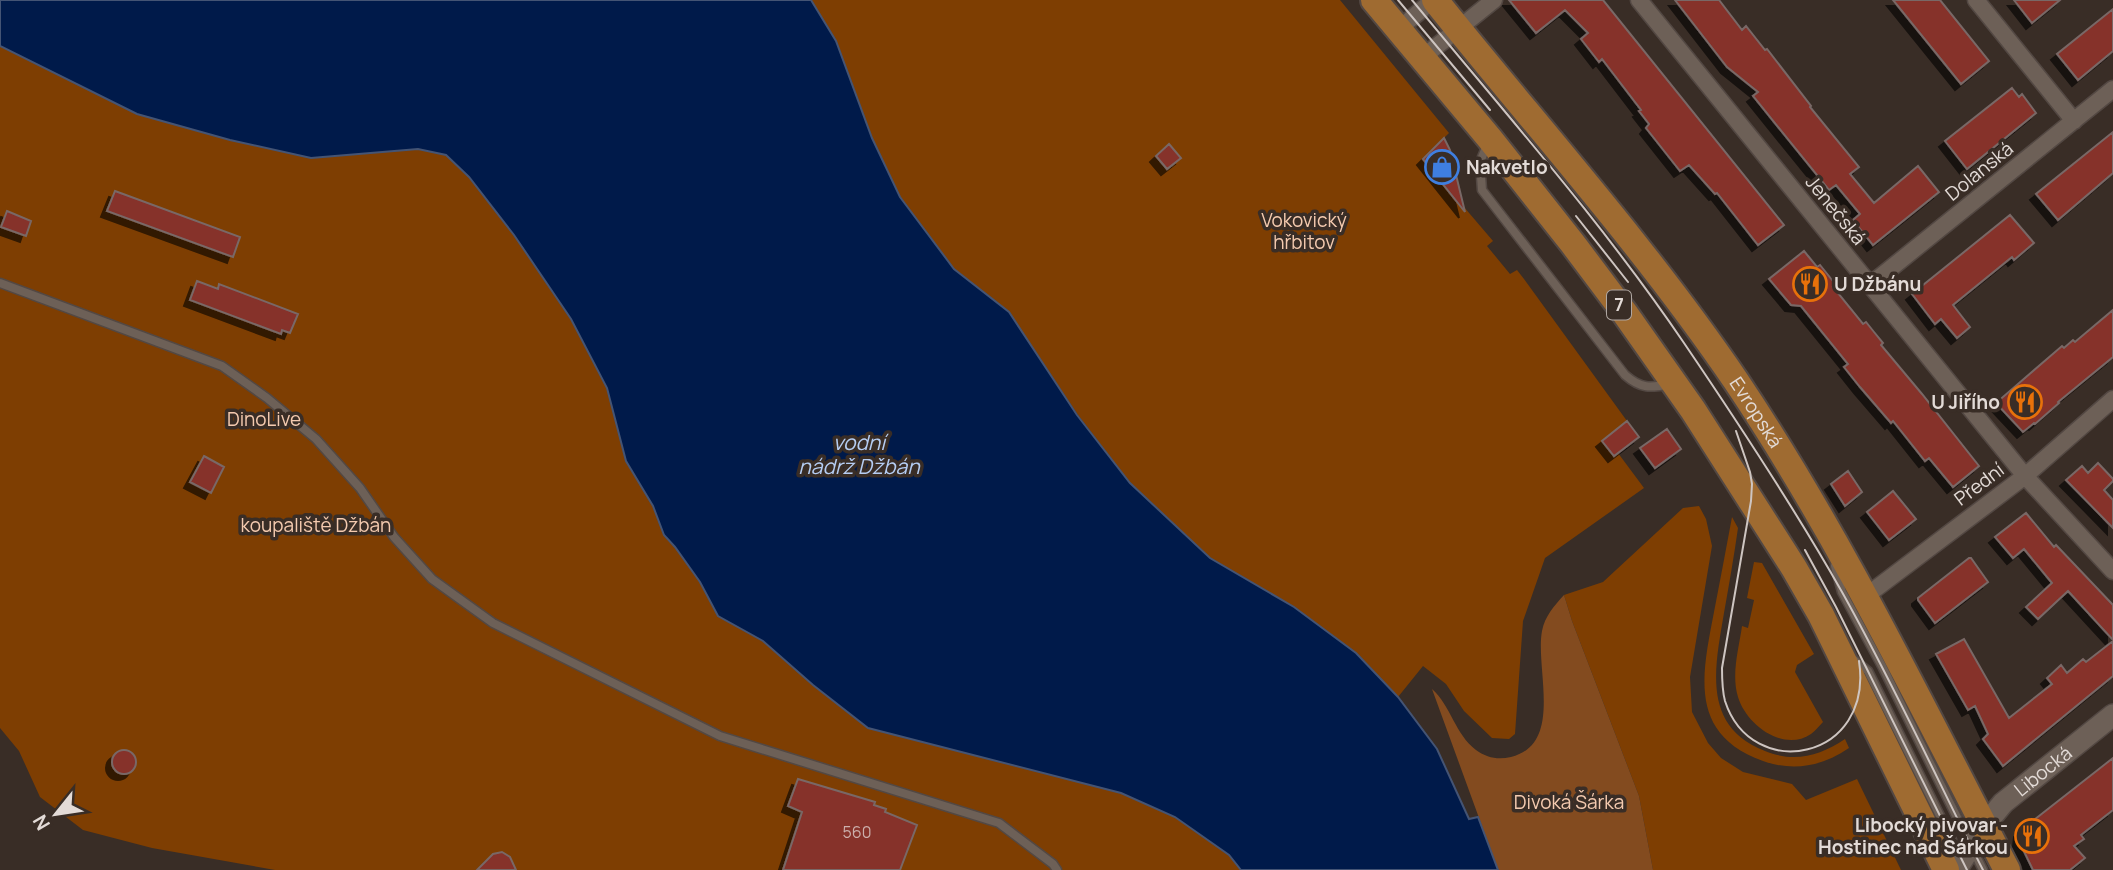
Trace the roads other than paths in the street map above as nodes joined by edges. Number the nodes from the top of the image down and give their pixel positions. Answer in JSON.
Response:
{"nodes":[{"id":1,"x":1374,"y":0,"type":"edge"},
{"id":2,"x":1434,"y":0,"type":"edge"},
{"id":3,"x":1494,"y":0,"type":"edge"},
{"id":4,"x":1639,"y":0,"type":"edge"},
{"id":5,"x":1976,"y":0,"type":"edge"},
{"id":6,"x":1398,"y":29,"type":"junction"},
{"id":7,"x":1458,"y":29,"type":"junction"},
{"id":8,"x":1422,"y":58,"type":"junction"},
{"id":9,"x":2113,"y":89,"type":"edge"},
{"id":10,"x":2074,"y":121,"type":"junction"},
{"id":11,"x":1490,"y":139,"type":"junction"},
{"id":12,"x":0,"y":283,"type":"edge"},
{"id":13,"x":1870,"y":285,"type":"junction"},
{"id":14,"x":1674,"y":383,"type":"junction"},
{"id":15,"x":2113,"y":399,"type":"edge"},
{"id":16,"x":2025,"y":476,"type":"junction"},
{"id":17,"x":1825,"y":526,"type":"junction"},
{"id":18,"x":2113,"y":571,"type":"edge"},
{"id":19,"x":1866,"y":596,"type":"junction"},
{"id":20,"x":2113,"y":715,"type":"edge"},
{"id":21,"x":1964,"y":857,"type":"edge"},
{"id":22,"x":1057,"y":870,"type":"edge"},
{"id":23,"x":1983,"y":870,"type":"edge"},
{"id":24,"x":2007,"y":870,"type":"edge"}],
"edges":[{"from":1,"to":6,"type":"main road","name":"Evropská","number":"7"},
{"from":2,"to":6,"type":"street"},
{"from":2,"to":7,"type":"main road","name":"Evropská","number":"7"},
{"from":3,"to":7,"type":"street"},
{"from":4,"to":13,"type":"street","name":"Jenečská"},
{"from":5,"to":10,"type":"street"},
{"from":6,"to":8,"type":"main road","name":"Evropská","number":"7"},
{"from":7,"to":8,"type":"street"},
{"from":7,"to":17,"type":"main road","name":"Evropská","number":"7"},
{"from":8,"to":11,"type":"main road","name":"Evropská","number":"7"},
{"from":9,"to":10,"type":"street","name":"Dolanská"},
{"from":10,"to":13,"type":"street","name":"Dolanská"},
{"from":11,"to":14,"type":"main road","name":"Evropská","number":"7"},
{"from":11,"to":14,"type":"lane"},
{"from":12,"to":22,"type":"lane"},
{"from":13,"to":16,"type":"street","name":"Jenečská"},
{"from":14,"to":21,"type":"main road","name":"Evropská","number":"7"},
{"from":15,"to":16,"type":"street","name":"Přední"},
{"from":16,"to":18,"type":"street","name":"Jenečská"},
{"from":16,"to":19,"type":"street","name":"Přední"},
{"from":17,"to":19,"type":"main road","name":"Evropská","number":"7"},
{"from":17,"to":21,"type":"lane"},
{"from":19,"to":21,"type":"main road","name":"Evropská","number":"7"},
{"from":20,"to":21,"type":"street","name":"Libocká"},
{"from":21,"to":23,"type":"lane"},
{"from":21,"to":24,"type":"main road","name":"Evropská","number":"7"}]}
